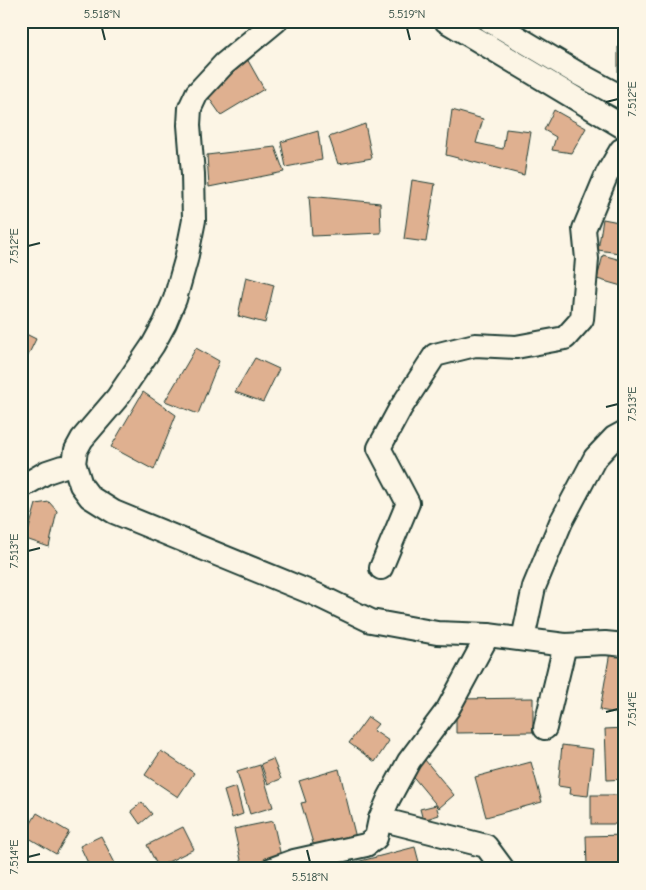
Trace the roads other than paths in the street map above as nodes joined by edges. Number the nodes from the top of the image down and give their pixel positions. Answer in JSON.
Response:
{"nodes":[{"id":1,"x":276,"y":21,"type":"edge"},
{"id":2,"x":446,"y":21,"type":"edge"},
{"id":3,"x":490,"y":21,"type":"edge"},
{"id":4,"x":625,"y":99,"type":"edge"},
{"id":5,"x":625,"y":128,"type":"edge"},
{"id":6,"x":625,"y":152,"type":"edge"},
{"id":7,"x":625,"y":432,"type":"edge"},
{"id":8,"x":62,"y":467,"type":"dead end"},
{"id":9,"x":21,"y":487,"type":"edge"},
{"id":10,"x":381,"y":568,"type":"dead end"},
{"id":11,"x":488,"y":635,"type":"junction"},
{"id":12,"x":523,"y":639,"type":"junction"},
{"id":13,"x":565,"y":645,"type":"junction"},
{"id":14,"x":625,"y":645,"type":"edge"},
{"id":15,"x":545,"y":728,"type":"dead end"},
{"id":16,"x":380,"y":818,"type":"junction"},
{"id":17,"x":272,"y":869,"type":"edge"},
{"id":18,"x":503,"y":869,"type":"edge"}],
"edges":[{"from":1,"to":11,"type":"street"},
{"from":2,"to":5,"type":"street"},
{"from":3,"to":4,"type":"street"},
{"from":6,"to":10,"type":"street"},
{"from":7,"to":12,"type":"street"},
{"from":8,"to":9,"type":"street"},
{"from":11,"to":12,"type":"street"},
{"from":11,"to":16,"type":"street"},
{"from":12,"to":13,"type":"street"},
{"from":13,"to":14,"type":"street"},
{"from":13,"to":15,"type":"street"},
{"from":16,"to":17,"type":"street"},
{"from":16,"to":18,"type":"street"}]}
